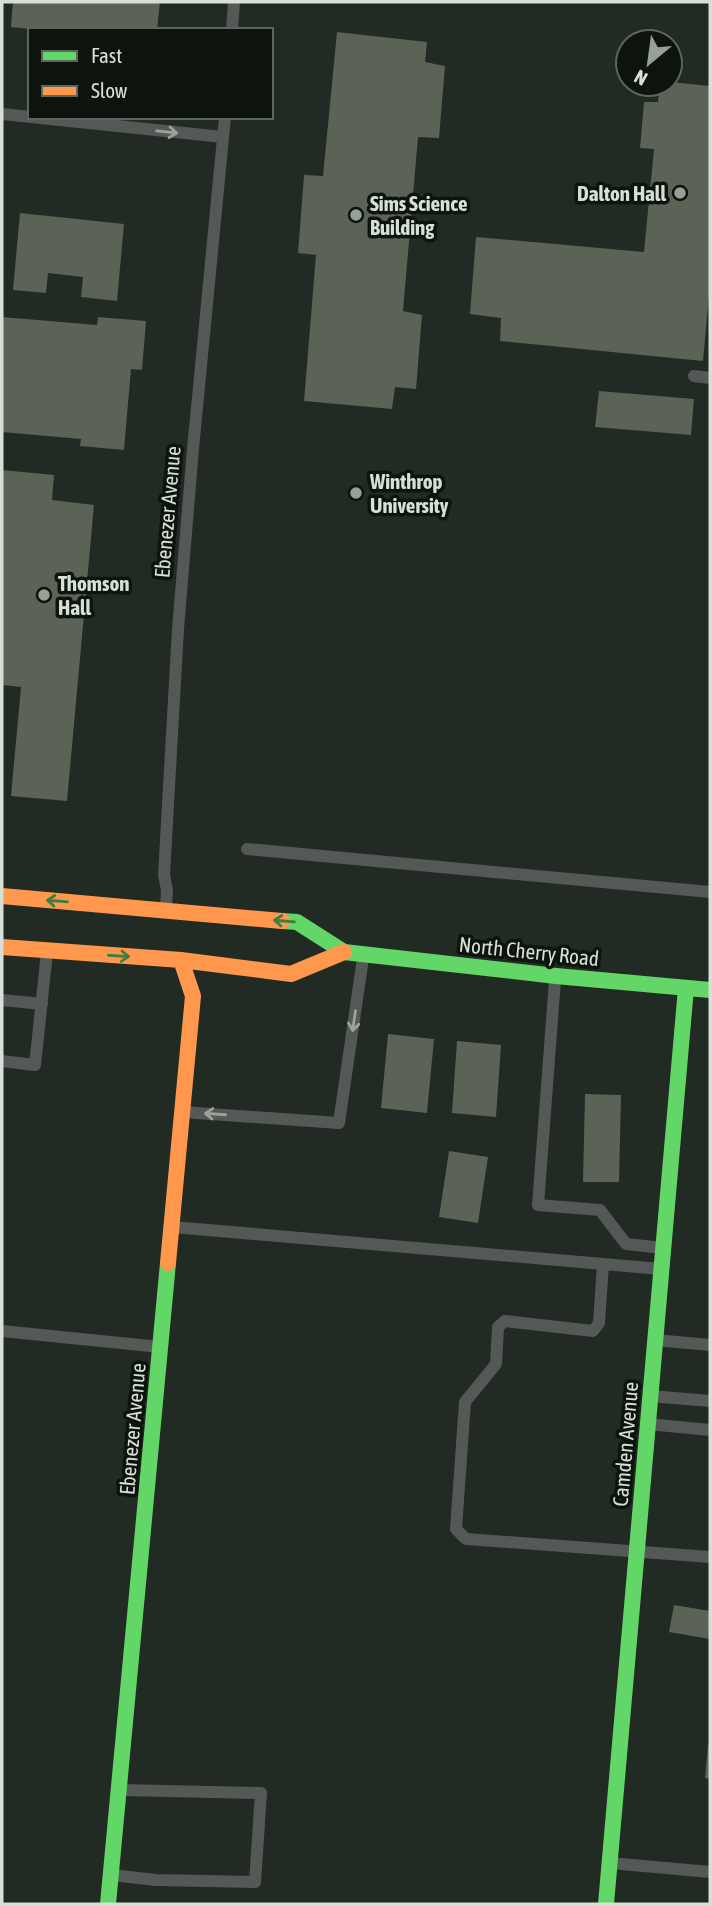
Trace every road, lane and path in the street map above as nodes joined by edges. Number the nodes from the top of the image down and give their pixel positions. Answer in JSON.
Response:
{"nodes":[{"id":1,"x":234,"y":2,"type":"edge"},
{"id":2,"x":232,"y":28,"type":"edge"},
{"id":3,"x":2,"y":114,"type":"edge"},
{"id":4,"x":28,"y":117,"type":"edge"},
{"id":5,"x":50,"y":119,"type":"edge"},
{"id":6,"x":225,"y":119,"type":"edge"},
{"id":7,"x":223,"y":137,"type":"junction"},
{"id":8,"x":694,"y":376,"type":"dead end"},
{"id":9,"x":710,"y":378,"type":"edge"},
{"id":10,"x":247,"y":849,"type":"dead end"},
{"id":11,"x":710,"y":892,"type":"edge"},
{"id":12,"x":2,"y":896,"type":"edge"},
{"id":13,"x":166,"y":911,"type":"junction"},
{"id":14,"x":2,"y":947,"type":"edge"},
{"id":15,"x":47,"y":952,"type":"junction"},
{"id":16,"x":344,"y":952,"type":"junction"},
{"id":17,"x":363,"y":954,"type":"junction"},
{"id":18,"x":181,"y":960,"type":"junction"},
{"id":19,"x":556,"y":976,"type":"junction"},
{"id":20,"x":686,"y":988,"type":"junction"},
{"id":21,"x":710,"y":990,"type":"edge"},
{"id":22,"x":2,"y":1000,"type":"edge"},
{"id":23,"x":42,"y":1004,"type":"junction"},
{"id":24,"x":2,"y":1061,"type":"edge"},
{"id":25,"x":183,"y":1112,"type":"junction"},
{"id":26,"x":172,"y":1227,"type":"junction"},
{"id":27,"x":663,"y":1248,"type":"junction"},
{"id":28,"x":603,"y":1264,"type":"junction"},
{"id":29,"x":661,"y":1269,"type":"junction"},
{"id":30,"x":2,"y":1331,"type":"edge"},
{"id":31,"x":655,"y":1340,"type":"junction"},
{"id":32,"x":710,"y":1345,"type":"edge"},
{"id":33,"x":160,"y":1347,"type":"junction"},
{"id":34,"x":650,"y":1396,"type":"junction"},
{"id":35,"x":710,"y":1401,"type":"edge"},
{"id":36,"x":648,"y":1423,"type":"junction"},
{"id":37,"x":710,"y":1430,"type":"edge"},
{"id":38,"x":637,"y":1551,"type":"junction"},
{"id":39,"x":710,"y":1557,"type":"edge"},
{"id":40,"x":120,"y":1790,"type":"junction"},
{"id":41,"x":610,"y":1863,"type":"junction"},
{"id":42,"x":710,"y":1872,"type":"edge"},
{"id":43,"x":111,"y":1875,"type":"junction"},
{"id":44,"x":108,"y":1904,"type":"edge"},
{"id":45,"x":606,"y":1904,"type":"edge"}],
"edges":[{"from":1,"to":2,"type":"lane"},
{"from":3,"to":4,"type":"lane","one_way":true},
{"from":5,"to":7,"type":"lane","one_way":true},
{"from":6,"to":7,"type":"lane","name":"Ebenezer Avenue"},
{"from":7,"to":13,"type":"lane","name":"Ebenezer Avenue"},
{"from":8,"to":9,"type":"lane"},
{"from":10,"to":11,"type":"lane"},
{"from":13,"to":12,"type":"street","name":"North Cherry Road","one_way":true},
{"from":16,"to":13,"type":"street","name":"North Cherry Road","one_way":true},
{"from":14,"to":15,"type":"street","name":"North Cherry Road"},
{"from":15,"to":18,"type":"street","name":"North Cherry Road","one_way":true},
{"from":15,"to":23,"type":"lane"},
{"from":16,"to":17,"type":"street","name":"North Cherry Road"},
{"from":16,"to":18,"type":"street","name":"North Cherry Road"},
{"from":17,"to":19,"type":"street","name":"North Cherry Road"},
{"from":17,"to":25,"type":"lane","one_way":true},
{"from":18,"to":25,"type":"street","name":"Ebenezer Avenue"},
{"from":19,"to":20,"type":"street","name":"North Cherry Road"},
{"from":19,"to":27,"type":"lane"},
{"from":20,"to":21,"type":"street","name":"North Cherry Road"},
{"from":20,"to":27,"type":"street","name":"Camden Avenue"},
{"from":22,"to":23,"type":"lane"},
{"from":23,"to":24,"type":"lane"},
{"from":25,"to":26,"type":"street","name":"Ebenezer Avenue"},
{"from":26,"to":28,"type":"lane"},
{"from":26,"to":33,"type":"street","name":"Ebenezer Avenue"},
{"from":27,"to":29,"type":"street","name":"Camden Avenue"},
{"from":28,"to":29,"type":"lane"},
{"from":28,"to":38,"type":"lane"},
{"from":29,"to":31,"type":"street","name":"Camden Avenue"},
{"from":30,"to":33,"type":"lane"},
{"from":31,"to":32,"type":"lane"},
{"from":31,"to":34,"type":"street","name":"Camden Avenue"},
{"from":33,"to":40,"type":"street","name":"Ebenezer Avenue"},
{"from":34,"to":35,"type":"lane"},
{"from":34,"to":36,"type":"street","name":"Camden Avenue"},
{"from":36,"to":37,"type":"lane"},
{"from":36,"to":38,"type":"street","name":"Camden Avenue"},
{"from":38,"to":39,"type":"lane"},
{"from":38,"to":41,"type":"street","name":"Camden Avenue"},
{"from":40,"to":43,"type":"street","name":"Ebenezer Avenue"},
{"from":40,"to":43,"type":"lane"},
{"from":41,"to":42,"type":"lane"},
{"from":41,"to":45,"type":"street","name":"Camden Avenue"},
{"from":43,"to":44,"type":"street","name":"Ebenezer Avenue"}]}
